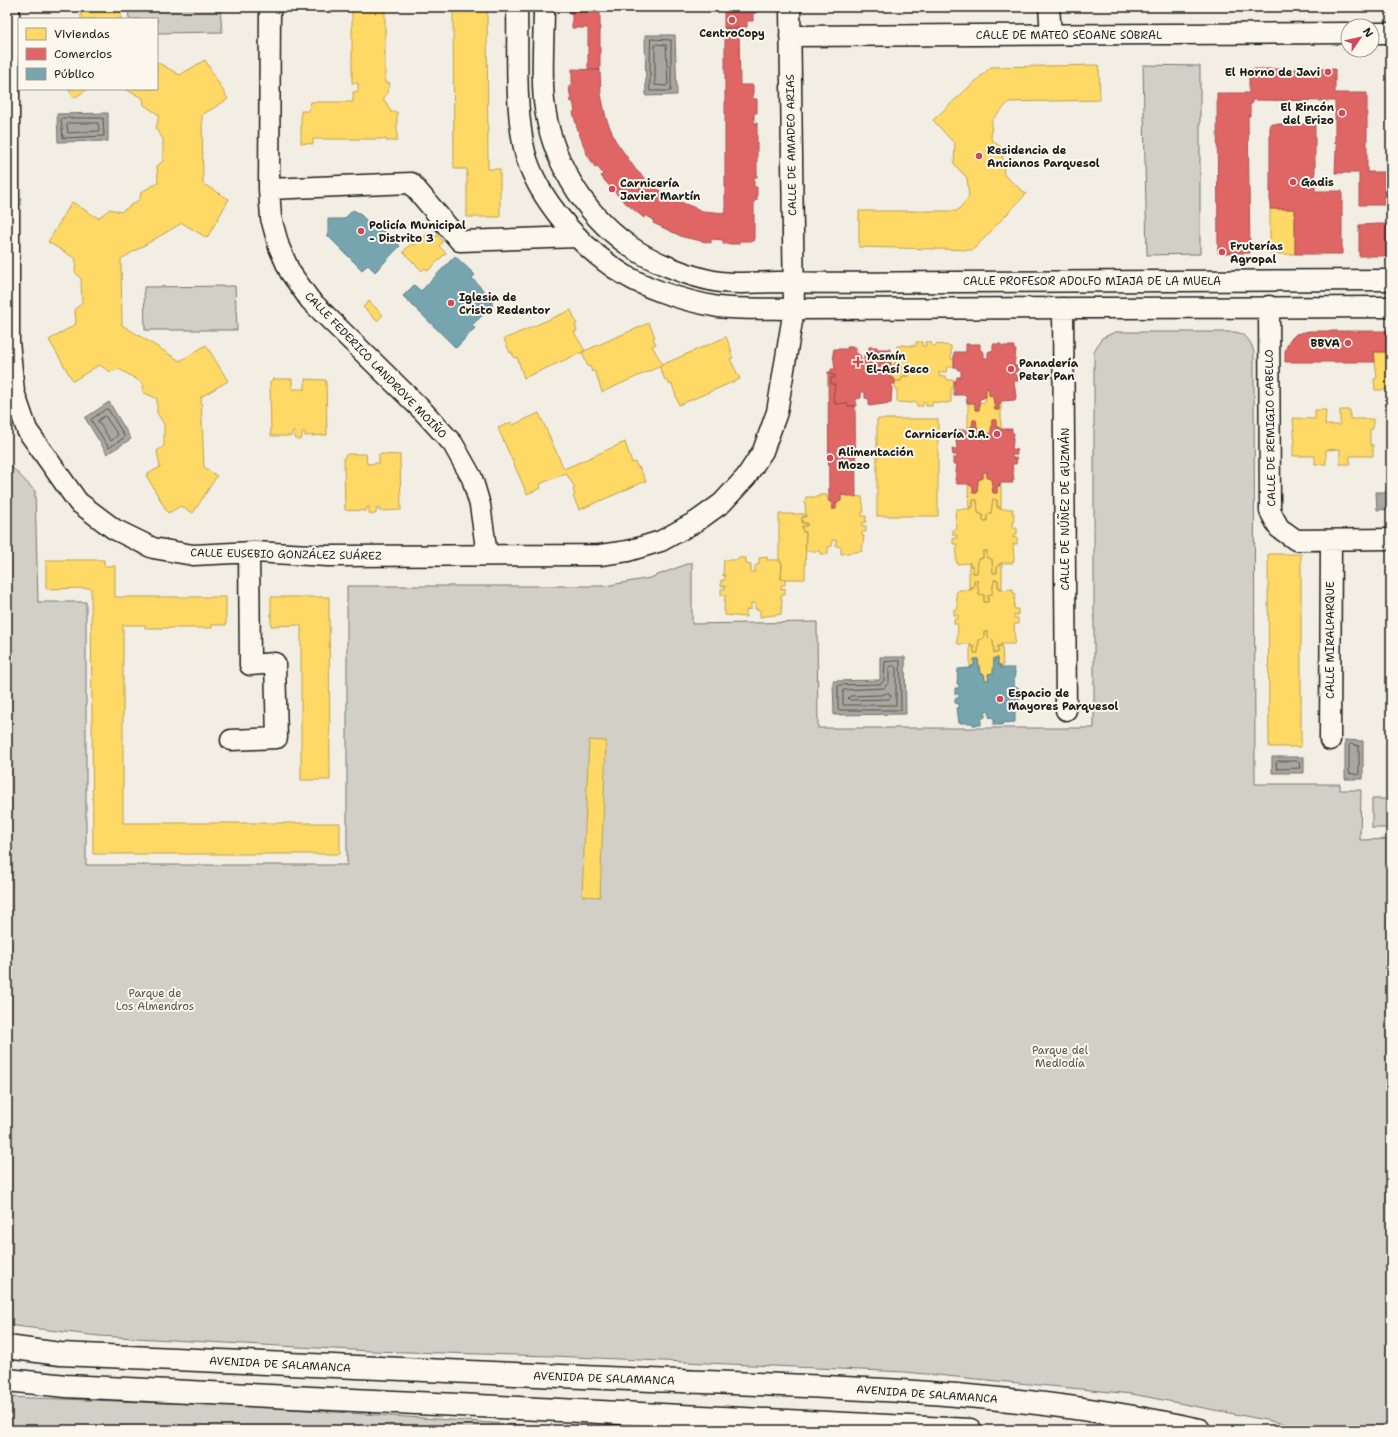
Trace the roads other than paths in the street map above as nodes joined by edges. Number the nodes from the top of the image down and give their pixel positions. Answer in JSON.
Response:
{"nodes":[{"id":1,"x":9,"y":7,"type":"edge"},
{"id":2,"x":270,"y":7,"type":"edge"},
{"id":3,"x":517,"y":7,"type":"edge"},
{"id":4,"x":544,"y":7,"type":"edge"},
{"id":5,"x":790,"y":7,"type":"edge"},
{"id":6,"x":1049,"y":7,"type":"edge"},
{"id":7,"x":1340,"y":33,"type":"edge"},
{"id":8,"x":1380,"y":33,"type":"edge"},
{"id":9,"x":1391,"y":33,"type":"edge"},
{"id":10,"x":1051,"y":34,"type":"junction"},
{"id":11,"x":790,"y":36,"type":"junction"},
{"id":12,"x":8,"y":83,"type":"edge"},
{"id":13,"x":269,"y":189,"type":"junction"},
{"id":14,"x":578,"y":237,"type":"junction"},
{"id":15,"x":1391,"y":280,"type":"edge"},
{"id":16,"x":793,"y":283,"type":"junction"},
{"id":17,"x":1269,"y":306,"type":"junction"},
{"id":18,"x":1391,"y":307,"type":"edge"},
{"id":19,"x":1063,"y":308,"type":"junction"},
{"id":20,"x":794,"y":309,"type":"junction"},
{"id":21,"x":1391,"y":539,"type":"edge"},
{"id":22,"x":1331,"y":540,"type":"junction"},
{"id":23,"x":249,"y":553,"type":"junction"},
{"id":24,"x":487,"y":555,"type":"junction"},
{"id":25,"x":1066,"y":710,"type":"dead end"},
{"id":26,"x":231,"y":740,"type":"dead end"},
{"id":27,"x":1330,"y":740,"type":"dead end"},
{"id":28,"x":7,"y":1347,"type":"edge"},
{"id":29,"x":7,"y":1380,"type":"edge"},
{"id":30,"x":970,"y":1430,"type":"edge"},
{"id":31,"x":1198,"y":1430,"type":"edge"}],
"edges":[{"from":1,"to":12,"type":"street","name":"CALLE EUSEBIO GONZÁLEZ SUÁREZ"},
{"from":2,"to":13,"type":"street","name":"CALLE FEDERICO LANDROVE MOIÑO"},
{"from":3,"to":14,"type":"street"},
{"from":4,"to":16,"type":"street","name":"CALLE PROFESOR ADOLFO MIAJA DE LA MUELA"},
{"from":5,"to":11,"type":"street","name":"CALLE DE AMADEO ARIAS"},
{"from":6,"to":10,"type":"street"},
{"from":7,"to":10,"type":"street","name":"CALLE DE MATEO SEOANE SOBRAL"},
{"from":8,"to":9,"type":"street"},
{"from":10,"to":11,"type":"street","name":"CALLE DE MATEO SEOANE SOBRAL"},
{"from":11,"to":16,"type":"street","name":"CALLE DE AMADEO ARIAS"},
{"from":12,"to":23,"type":"street","name":"CALLE EUSEBIO GONZÁLEZ SUÁREZ"},
{"from":13,"to":14,"type":"street"},
{"from":13,"to":24,"type":"street","name":"CALLE FEDERICO LANDROVE MOIÑO"},
{"from":14,"to":20,"type":"street"},
{"from":15,"to":16,"type":"street","name":"CALLE PROFESOR ADOLFO MIAJA DE LA MUELA"},
{"from":16,"to":20,"type":"street","name":"CALLE EUSEBIO GONZÁLEZ SUÁREZ"},
{"from":17,"to":18,"type":"street"},
{"from":17,"to":19,"type":"street"},
{"from":17,"to":22,"type":"street","name":"CALLE DE REMIGIO CABELLO"},
{"from":19,"to":20,"type":"street"},
{"from":19,"to":25,"type":"street","name":"CALLE DE NÚÑEZ DE GUZMÁN"},
{"from":20,"to":24,"type":"street","name":"CALLE EUSEBIO GONZÁLEZ SUÁREZ"},
{"from":21,"to":22,"type":"street","name":"CALLE DE REMIGIO CABELLO"},
{"from":22,"to":27,"type":"street","name":"CALLE MIRALPARQUE"},
{"from":23,"to":24,"type":"street","name":"CALLE EUSEBIO GONZÁLEZ SUÁREZ"},
{"from":23,"to":26,"type":"street"},
{"from":28,"to":31,"type":"highway","name":"AVENIDA DE SALAMANCA"},
{"from":29,"to":30,"type":"highway"}]}
